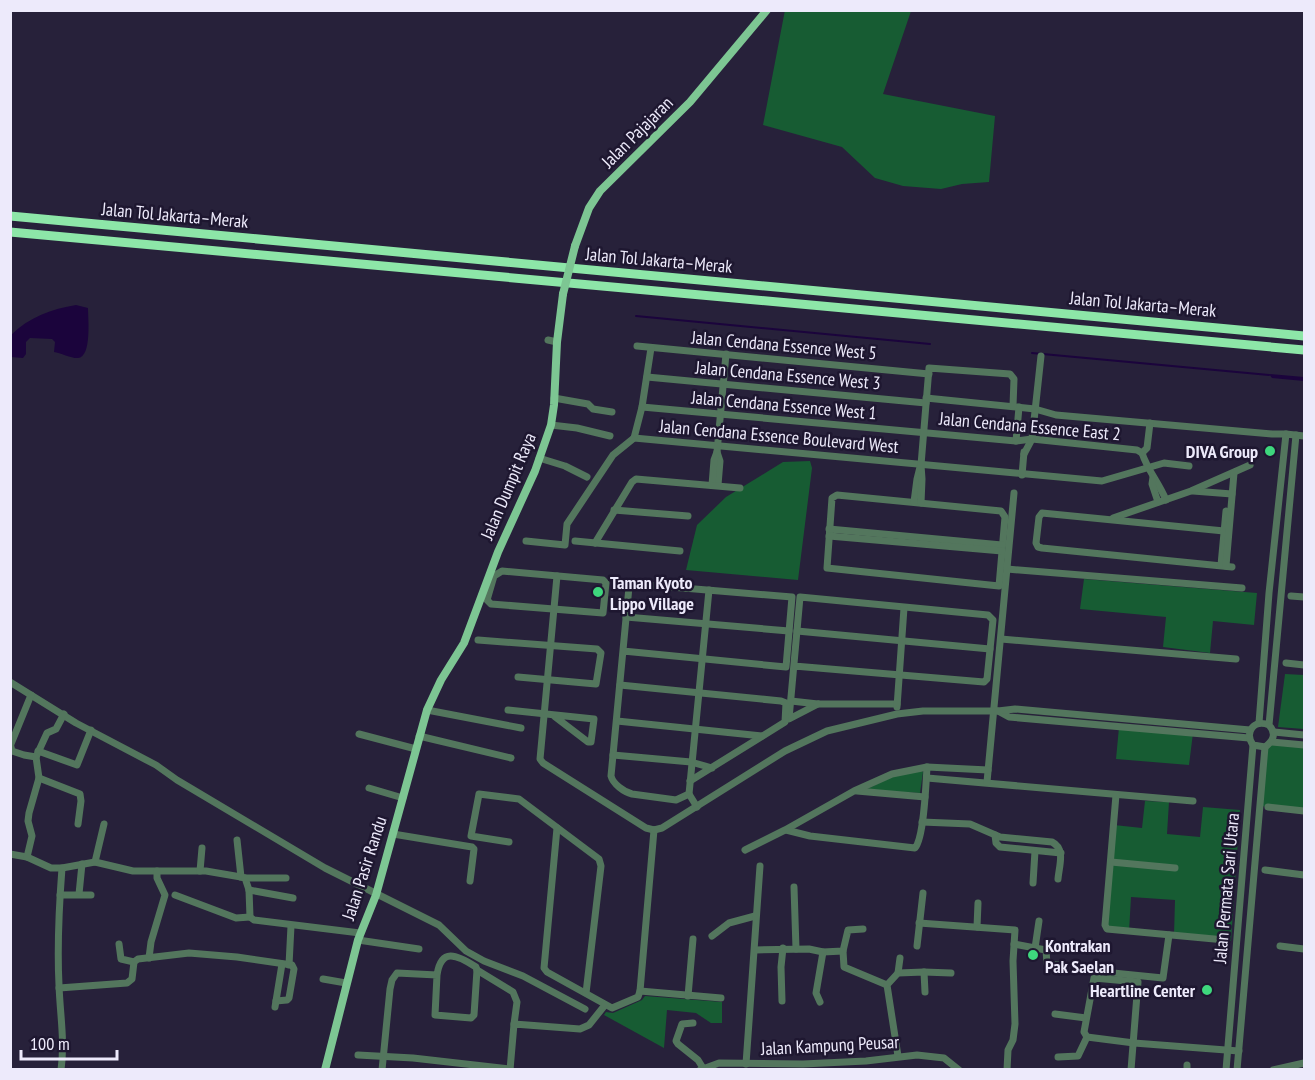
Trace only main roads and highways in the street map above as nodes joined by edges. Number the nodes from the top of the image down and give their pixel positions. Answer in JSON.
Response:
{"nodes":[{"id":1,"x":767,"y":10,"type":"edge"},
{"id":2,"x":10,"y":216,"type":"edge"},
{"id":3,"x":10,"y":232,"type":"edge"},
{"id":4,"x":563,"y":294,"type":"joint"},
{"id":5,"x":1305,"y":336,"type":"edge"},
{"id":6,"x":1305,"y":350,"type":"edge"},
{"id":7,"x":441,"y":680,"type":"joint"},
{"id":8,"x":325,"y":1070,"type":"edge"}],
"edges":[{"from":1,"to":4,"type":"main road","name":"Jalan Pajajaran","bridge":true},
{"from":2,"to":5,"type":"highway","name":"Jalan Tol Jakarta–Merak"},
{"from":3,"to":6,"type":"highway","name":"Jalan Tol Jakarta–Merak"},
{"from":4,"to":7,"type":"main road","name":"Jalan Dumpit Raya"},
{"from":7,"to":8,"type":"main road","name":"Jalan Pasir Randu"}]}
